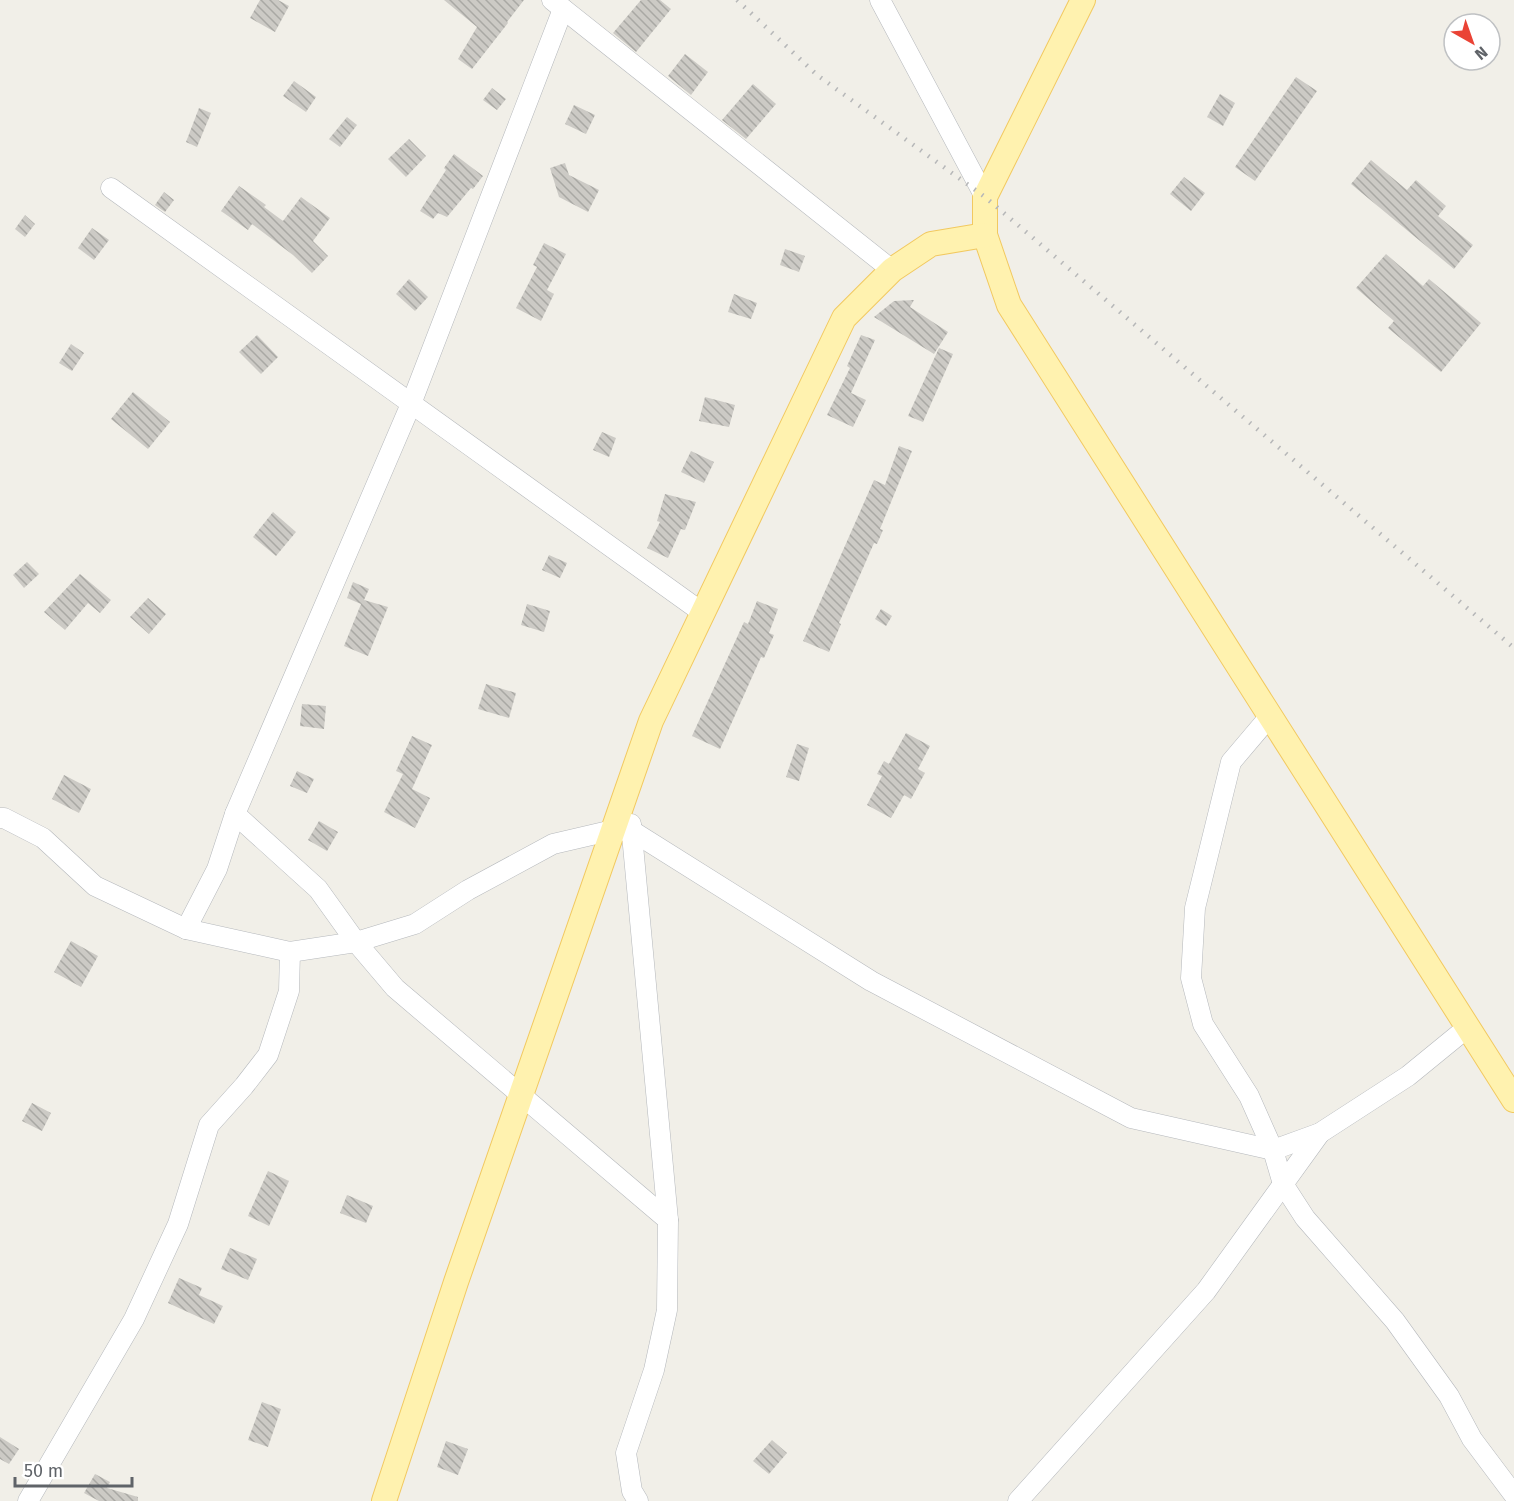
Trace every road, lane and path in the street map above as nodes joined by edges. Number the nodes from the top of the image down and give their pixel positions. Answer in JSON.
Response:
{"nodes":[{"id":1,"x":880,"y":0,"type":"edge"},
{"id":2,"x":1083,"y":0,"type":"edge"},
{"id":3,"x":557,"y":4,"type":"edge"},
{"id":4,"x":111,"y":188,"type":"dead end"},
{"id":5,"x":985,"y":197,"type":"junction"},
{"id":6,"x":985,"y":235,"type":"junction"},
{"id":7,"x":892,"y":270,"type":"junction"},
{"id":8,"x":411,"y":404,"type":"junction"},
{"id":9,"x":703,"y":613,"type":"junction"},
{"id":10,"x":1270,"y":716,"type":"junction"},
{"id":11,"x":236,"y":814,"type":"junction"},
{"id":12,"x":0,"y":818,"type":"edge"},
{"id":13,"x":622,"y":831,"type":"junction"},
{"id":14,"x":186,"y":929,"type":"junction"},
{"id":15,"x":356,"y":942,"type":"junction"},
{"id":16,"x":290,"y":952,"type":"junction"},
{"id":17,"x":1468,"y":1027,"type":"junction"},
{"id":18,"x":521,"y":1095,"type":"junction"},
{"id":19,"x":1514,"y":1100,"type":"edge"},
{"id":20,"x":1320,"y":1133,"type":"junction"},
{"id":21,"x":1273,"y":1150,"type":"junction"},
{"id":22,"x":1283,"y":1184,"type":"junction"},
{"id":23,"x":668,"y":1220,"type":"junction"},
{"id":24,"x":1514,"y":1495,"type":"edge"},
{"id":25,"x":28,"y":1501,"type":"edge"},
{"id":26,"x":384,"y":1501,"type":"edge"},
{"id":27,"x":638,"y":1501,"type":"edge"},
{"id":28,"x":1018,"y":1501,"type":"edge"}],
"edges":[{"from":1,"to":5,"type":"street"},
{"from":2,"to":5,"type":"main road"},
{"from":3,"to":7,"type":"street"},
{"from":3,"to":8,"type":"street"},
{"from":4,"to":8,"type":"street"},
{"from":5,"to":6,"type":"main road"},
{"from":6,"to":7,"type":"main road"},
{"from":6,"to":10,"type":"main road"},
{"from":7,"to":9,"type":"main road"},
{"from":8,"to":9,"type":"street"},
{"from":8,"to":11,"type":"street"},
{"from":9,"to":13,"type":"main road"},
{"from":10,"to":17,"type":"main road"},
{"from":10,"to":21,"type":"street"},
{"from":11,"to":14,"type":"street"},
{"from":11,"to":15,"type":"street"},
{"from":12,"to":14,"type":"street"},
{"from":13,"to":15,"type":"street"},
{"from":13,"to":18,"type":"main road"},
{"from":13,"to":21,"type":"street"},
{"from":13,"to":23,"type":"street"},
{"from":14,"to":16,"type":"street"},
{"from":15,"to":16,"type":"street"},
{"from":15,"to":18,"type":"street"},
{"from":16,"to":25,"type":"street"},
{"from":17,"to":19,"type":"main road"},
{"from":17,"to":20,"type":"street"},
{"from":18,"to":23,"type":"street"},
{"from":18,"to":26,"type":"main road"},
{"from":20,"to":21,"type":"street"},
{"from":20,"to":22,"type":"street"},
{"from":21,"to":22,"type":"street"},
{"from":22,"to":24,"type":"street"},
{"from":22,"to":28,"type":"street"},
{"from":23,"to":27,"type":"street"}]}
